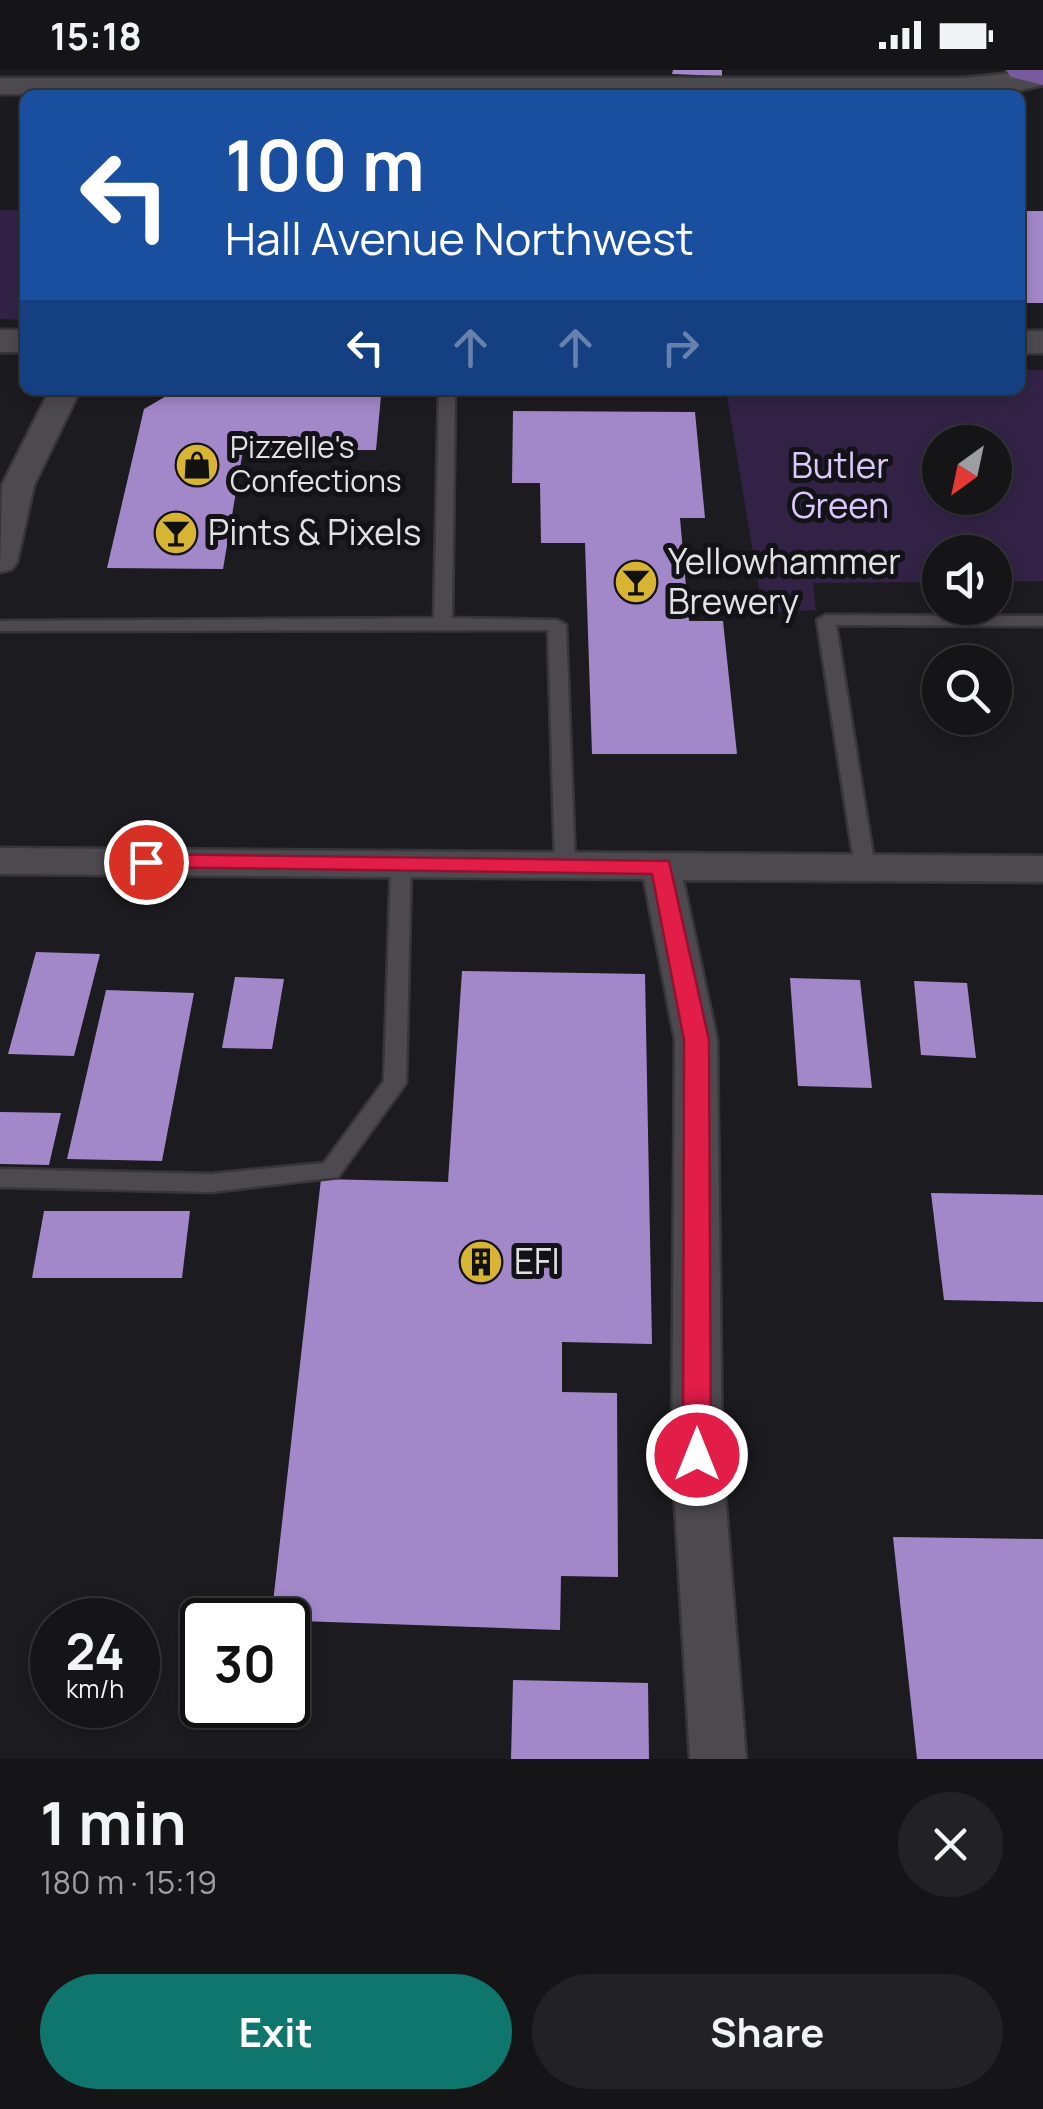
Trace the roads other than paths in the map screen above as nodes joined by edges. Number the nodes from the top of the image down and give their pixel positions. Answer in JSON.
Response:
{"nodes":[{"id":1,"x":518,"y":70,"type":"edge"},
{"id":2,"x":1023,"y":70,"type":"edge"},
{"id":3,"x":1043,"y":76,"type":"edge"},
{"id":4,"x":0,"y":86,"type":"edge"},
{"id":5,"x":323,"y":90,"type":"edge"},
{"id":6,"x":488,"y":90,"type":"edge"},
{"id":7,"x":745,"y":90,"type":"edge"},
{"id":8,"x":62,"y":395,"type":"edge"},
{"id":9,"x":447,"y":395,"type":"edge"},
{"id":10,"x":0,"y":562,"type":"edge"},
{"id":11,"x":1043,"y":620,"type":"edge"},
{"id":12,"x":443,"y":622,"type":"junction"},
{"id":13,"x":0,"y":626,"type":"edge"},
{"id":14,"x":0,"y":861,"type":"edge"},
{"id":15,"x":401,"y":864,"type":"junction"},
{"id":16,"x":565,"y":865,"type":"junction"},
{"id":17,"x":661,"y":866,"type":"junction"},
{"id":18,"x":864,"y":868,"type":"junction"},
{"id":19,"x":1043,"y":870,"type":"edge"},
{"id":20,"x":0,"y":1178,"type":"edge"},
{"id":21,"x":718,"y":1759,"type":"edge"}],
"edges":[{"from":1,"to":6,"type":"street"},
{"from":2,"to":3,"type":"main road"},
{"from":3,"to":7,"type":"street"},
{"from":4,"to":5,"type":"street"},
{"from":8,"to":10,"type":"street"},
{"from":9,"to":12,"type":"lane"},
{"from":11,"to":18,"type":"lane"},
{"from":12,"to":13,"type":"lane"},
{"from":12,"to":16,"type":"lane"},
{"from":14,"to":15,"type":"street"},
{"from":15,"to":16,"type":"street"},
{"from":15,"to":20,"type":"lane"},
{"from":16,"to":17,"type":"street"},
{"from":17,"to":18,"type":"street"},
{"from":17,"to":21,"type":"street"},
{"from":18,"to":19,"type":"street"}]}
